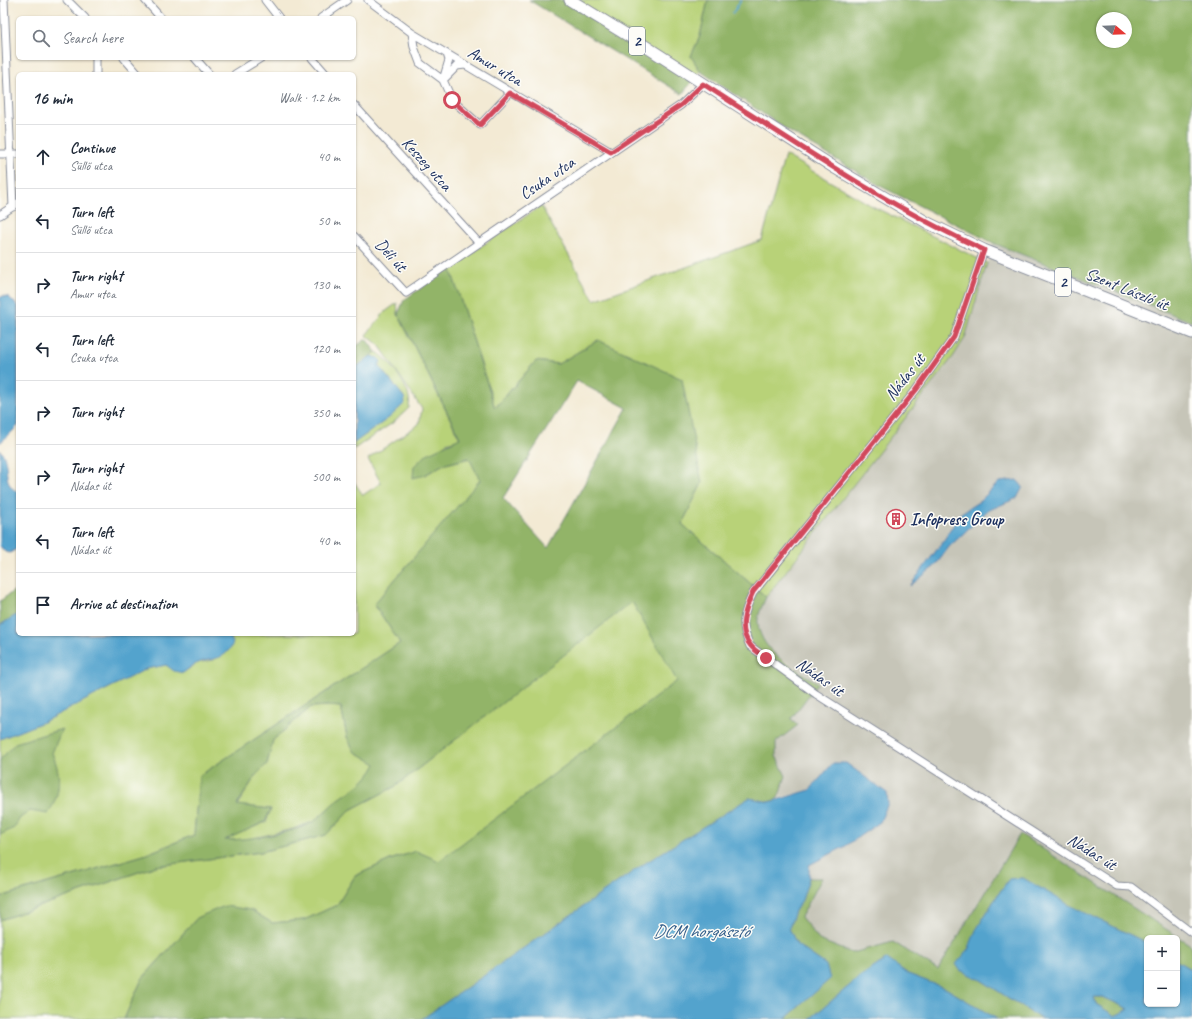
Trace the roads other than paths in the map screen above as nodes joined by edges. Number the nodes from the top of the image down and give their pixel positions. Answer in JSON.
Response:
{"nodes":[{"id":1,"x":4,"y":0,"type":"edge"},
{"id":2,"x":66,"y":0,"type":"edge"},
{"id":3,"x":145,"y":0,"type":"edge"},
{"id":4,"x":265,"y":0,"type":"edge"},
{"id":5,"x":347,"y":0,"type":"edge"},
{"id":6,"x":368,"y":0,"type":"edge"},
{"id":7,"x":570,"y":0,"type":"edge"},
{"id":8,"x":83,"y":16,"type":"edge"},
{"id":9,"x":159,"y":16,"type":"edge"},
{"id":10,"x":277,"y":16,"type":"edge"},
{"id":11,"x":325,"y":16,"type":"edge"},
{"id":12,"x":412,"y":32,"type":"junction"},
{"id":13,"x":447,"y":54,"type":"junction"},
{"id":14,"x":96,"y":60,"type":"edge"},
{"id":15,"x":126,"y":60,"type":"edge"},
{"id":16,"x":197,"y":60,"type":"edge"},
{"id":17,"x":258,"y":60,"type":"edge"},
{"id":18,"x":314,"y":60,"type":"edge"},
{"id":19,"x":465,"y":65,"type":"junction"},
{"id":20,"x":96,"y":72,"type":"edge"},
{"id":21,"x":136,"y":72,"type":"edge"},
{"id":22,"x":207,"y":72,"type":"edge"},
{"id":23,"x":238,"y":72,"type":"edge"},
{"id":24,"x":324,"y":72,"type":"edge"},
{"id":25,"x":443,"y":80,"type":"junction"},
{"id":26,"x":703,"y":84,"type":"junction"},
{"id":27,"x":510,"y":93,"type":"junction"},
{"id":28,"x":356,"y":107,"type":"edge"},
{"id":29,"x":611,"y":152,"type":"junction"},
{"id":30,"x":0,"y":154,"type":"edge"},
{"id":31,"x":14,"y":154,"type":"edge"},
{"id":32,"x":15,"y":205,"type":"edge"},
{"id":33,"x":0,"y":215,"type":"edge"},
{"id":34,"x":356,"y":238,"type":"edge"},
{"id":35,"x":478,"y":242,"type":"junction"},
{"id":36,"x":984,"y":250,"type":"junction"},
{"id":37,"x":406,"y":294,"type":"joint"},
{"id":38,"x":1192,"y":333,"type":"edge"},
{"id":39,"x":1192,"y":933,"type":"edge"}],
"edges":[{"from":1,"to":31,"type":"street"},
{"from":2,"to":8,"type":"street"},
{"from":3,"to":9,"type":"street"},
{"from":4,"to":10,"type":"street"},
{"from":5,"to":11,"type":"street"},
{"from":6,"to":12,"type":"street","name":"Amur utca"},
{"from":7,"to":26,"type":"main road","number":"2"},
{"from":12,"to":13,"type":"street","name":"Amur utca"},
{"from":12,"to":25,"type":"street"},
{"from":13,"to":19,"type":"street","name":"Amur utca"},
{"from":13,"to":25,"type":"street"},
{"from":14,"to":20,"type":"street"},
{"from":15,"to":21,"type":"street"},
{"from":16,"to":22,"type":"street"},
{"from":17,"to":23,"type":"street"},
{"from":18,"to":24,"type":"street"},
{"from":19,"to":25,"type":"street"},
{"from":19,"to":27,"type":"street","name":"Amur utca"},
{"from":25,"to":27,"type":"street"},
{"from":26,"to":29,"type":"street","name":"Csuka utca"},
{"from":26,"to":36,"type":"main road","number":"2"},
{"from":27,"to":29,"type":"street","name":"Amur utca"},
{"from":28,"to":35,"type":"street","name":"Keszeg utca"},
{"from":29,"to":35,"type":"street","name":"Csuka utca"},
{"from":30,"to":31,"type":"street"},
{"from":31,"to":32,"type":"street"},
{"from":32,"to":33,"type":"street"},
{"from":34,"to":37,"type":"street","name":"Déli út"},
{"from":35,"to":37,"type":"street","name":"Csuka utca"},
{"from":36,"to":38,"type":"main road","name":"Szent László út","number":"2"},
{"from":36,"to":39,"type":"street","name":"Nádas út"}]}
